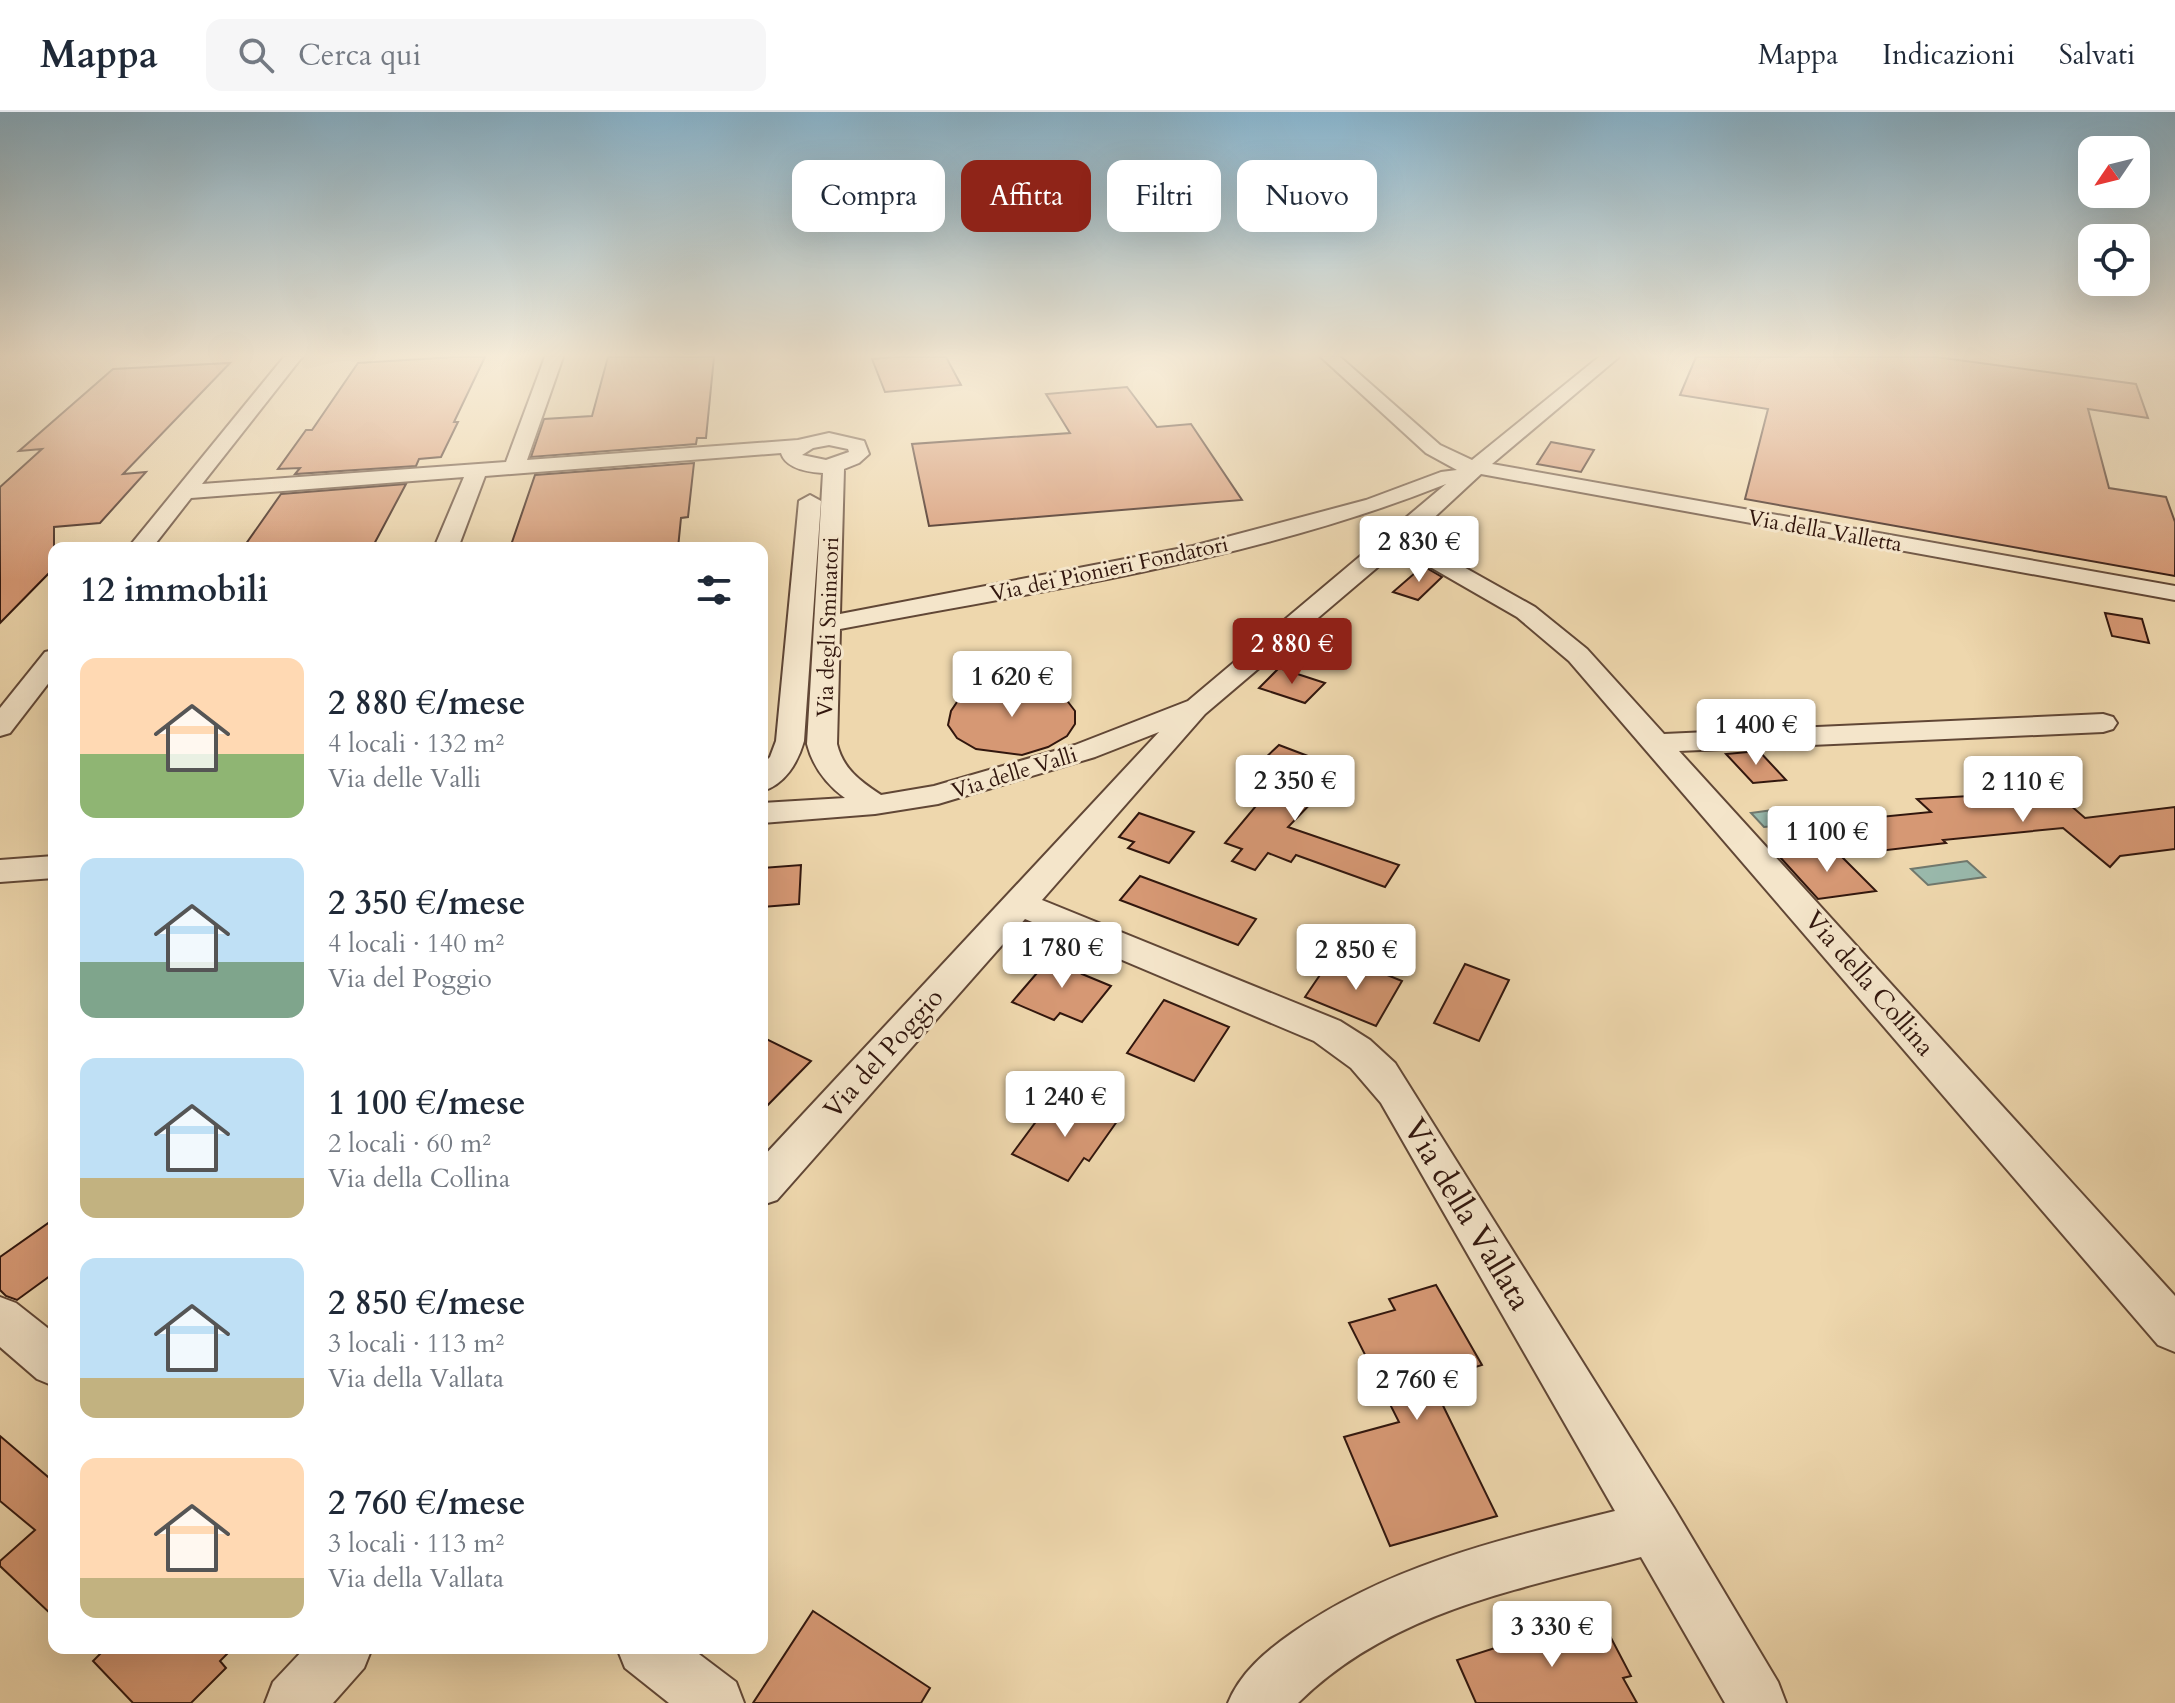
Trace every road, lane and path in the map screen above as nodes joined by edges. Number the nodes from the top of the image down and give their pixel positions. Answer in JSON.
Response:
{"nodes":[{"id":1,"x":233,"y":431,"type":"edge"},
{"id":2,"x":527,"y":431,"type":"edge"},
{"id":3,"x":1413,"y":431,"type":"edge"},
{"id":4,"x":1520,"y":431,"type":"edge"},
{"id":5,"x":815,"y":459,"type":"junction"},
{"id":6,"x":514,"y":468,"type":"junction"},
{"id":7,"x":477,"y":470,"type":"junction"},
{"id":8,"x":1471,"y":472,"type":"junction"},
{"id":9,"x":184,"y":492,"type":"junction"},
{"id":10,"x":1389,"y":500,"type":"junction"},
{"id":11,"x":1428,"y":513,"type":"junction"},
{"id":12,"x":1397,"y":539,"type":"junction"},
{"id":13,"x":145,"y":542,"type":"edge"},
{"id":14,"x":448,"y":542,"type":"edge"},
{"id":15,"x":2175,"y":593,"type":"edge"},
{"id":16,"x":827,"y":624,"type":"junction"},
{"id":17,"x":48,"y":666,"type":"edge"},
{"id":18,"x":1198,"y":707,"type":"junction"},
{"id":19,"x":2103,"y":723,"type":"dead end"},
{"id":20,"x":0,"y":727,"type":"edge"},
{"id":21,"x":1658,"y":743,"type":"junction"},
{"id":22,"x":768,"y":777,"type":"edge"},
{"id":23,"x":843,"y":782,"type":"junction"},
{"id":24,"x":768,"y":785,"type":"edge"},
{"id":25,"x":875,"y":805,"type":"junction"},
{"id":26,"x":784,"y":812,"type":"edge"},
{"id":27,"x":48,"y":867,"type":"edge"},
{"id":28,"x":0,"y":871,"type":"edge"},
{"id":29,"x":1019,"y":904,"type":"junction"},
{"id":30,"x":768,"y":1180,"type":"edge"},
{"id":31,"x":0,"y":1318,"type":"edge"},
{"id":32,"x":2175,"y":1330,"type":"edge"},
{"id":33,"x":48,"y":1358,"type":"edge"},
{"id":34,"x":1655,"y":1527,"type":"junction"},
{"id":35,"x":339,"y":1654,"type":"edge"},
{"id":36,"x":653,"y":1654,"type":"edge"},
{"id":37,"x":294,"y":1703,"type":"edge"},
{"id":38,"x":715,"y":1703,"type":"edge"},
{"id":39,"x":1257,"y":1703,"type":"edge"},
{"id":40,"x":1757,"y":1703,"type":"edge"}],
"edges":[{"from":1,"to":9,"type":"street"},
{"from":2,"to":6,"type":"street"},
{"from":3,"to":8,"type":"street"},
{"from":4,"to":8,"type":"street","name":"Via delle Valli"},
{"from":5,"to":6,"type":"street"},
{"from":5,"to":16,"type":"street","name":"Via degli Sminatori"},
{"from":5,"to":22,"type":"street","name":"Via degli Sminatori"},
{"from":6,"to":7,"type":"street"},
{"from":7,"to":9,"type":"street"},
{"from":7,"to":14,"type":"street"},
{"from":8,"to":10,"type":"street","name":"Via dei Pionieri Fondatori"},
{"from":8,"to":11,"type":"street","name":"Via delle Valli"},
{"from":8,"to":15,"type":"street","name":"Via della Valletta"},
{"from":9,"to":13,"type":"street"},
{"from":10,"to":11,"type":"street"},
{"from":10,"to":16,"type":"street","name":"Via dei Pionieri Fondatori"},
{"from":11,"to":12,"type":"street","name":"Via delle Valli"},
{"from":12,"to":18,"type":"street","name":"Via delle Valli"},
{"from":12,"to":21,"type":"street","name":"Via della Collina"},
{"from":16,"to":23,"type":"street","name":"Via degli Sminatori"},
{"from":17,"to":20,"type":"street"},
{"from":18,"to":25,"type":"street","name":"Via delle Valli"},
{"from":18,"to":29,"type":"street","name":"Via del Poggio"},
{"from":19,"to":21,"type":"street"},
{"from":21,"to":32,"type":"street","name":"Via della Collina"},
{"from":23,"to":25,"type":"street","name":"Via degli Sminatori"},
{"from":23,"to":26,"type":"street"},
{"from":24,"to":26,"type":"street","name":"Via degli Sminatori"},
{"from":25,"to":26,"type":"street","name":"Via delle Valli"},
{"from":27,"to":28,"type":"street"},
{"from":29,"to":30,"type":"street","name":"Via del Poggio"},
{"from":29,"to":34,"type":"street","name":"Via della Vallata"},
{"from":31,"to":33,"type":"street"},
{"from":34,"to":39,"type":"street"},
{"from":34,"to":40,"type":"street","name":"Via della Vallata"},
{"from":35,"to":37,"type":"street"},
{"from":36,"to":38,"type":"street"}]}
